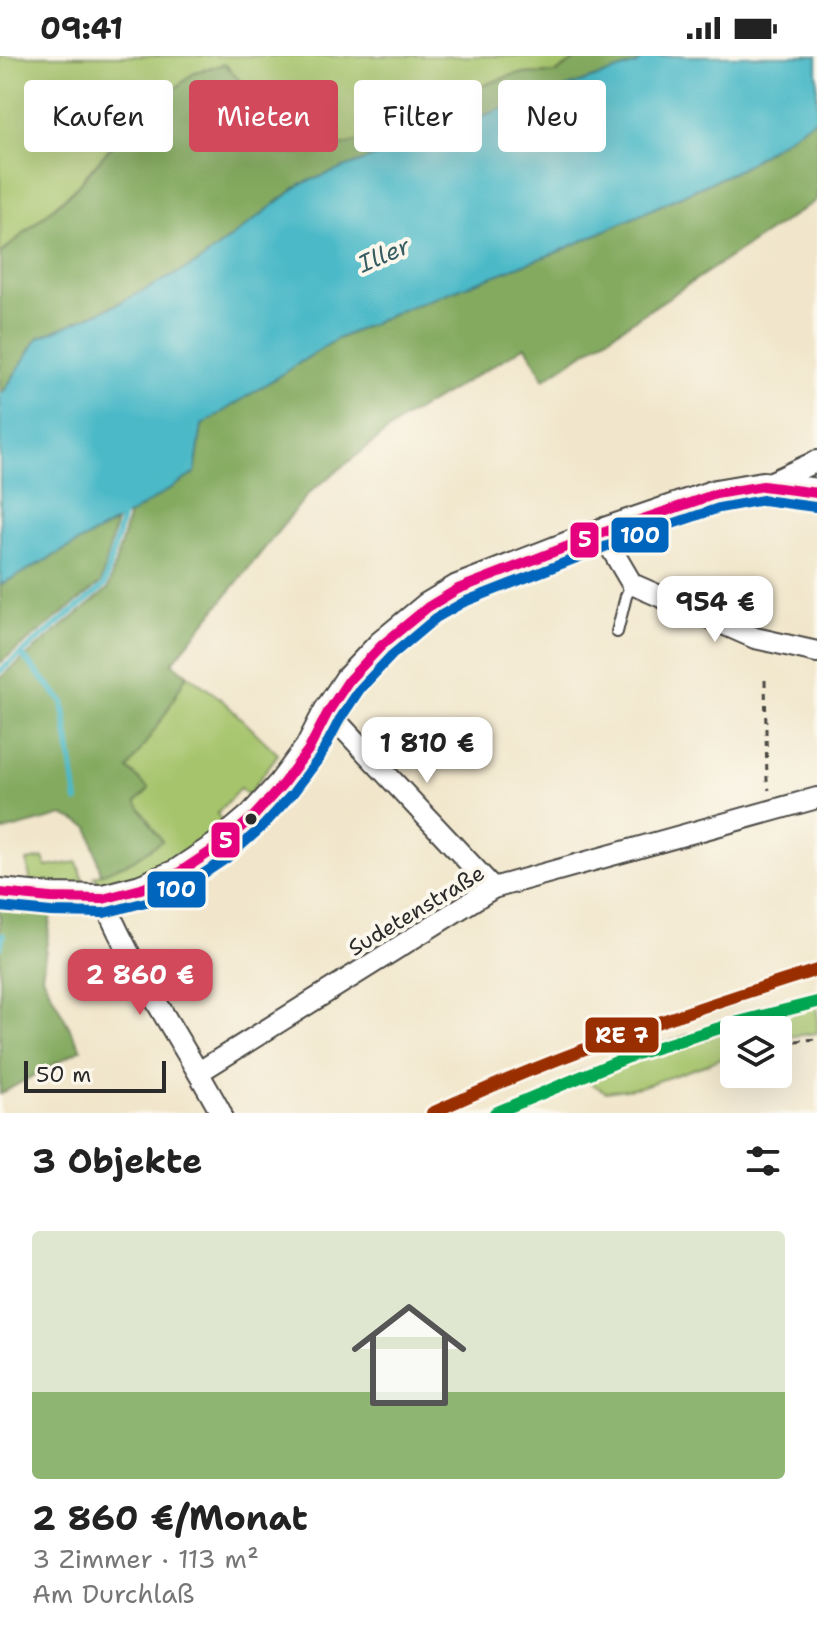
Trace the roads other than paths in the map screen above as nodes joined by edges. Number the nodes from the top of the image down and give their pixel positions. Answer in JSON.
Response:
{"nodes":[{"id":1,"x":817,"y":461,"type":"edge"},
{"id":2,"x":763,"y":486,"type":"junction"},
{"id":3,"x":817,"y":493,"type":"edge"},
{"id":4,"x":602,"y":533,"type":"junction"},
{"id":5,"x":632,"y":584,"type":"junction"},
{"id":6,"x":617,"y":632,"type":"dead end"},
{"id":7,"x":817,"y":652,"type":"edge"},
{"id":8,"x":328,"y":712,"type":"junction"},
{"id":9,"x":817,"y":798,"type":"edge"},
{"id":10,"x":493,"y":888,"type":"junction"},
{"id":11,"x":0,"y":893,"type":"edge"},
{"id":12,"x":103,"y":899,"type":"junction"},
{"id":13,"x":199,"y":1072,"type":"junction"},
{"id":14,"x":221,"y":1113,"type":"edge"}],
"edges":[{"from":1,"to":2,"type":"street"},
{"from":2,"to":3,"type":"street"},
{"from":2,"to":4,"type":"street"},
{"from":4,"to":5,"type":"street"},
{"from":4,"to":8,"type":"street"},
{"from":5,"to":6,"type":"lane"},
{"from":5,"to":7,"type":"street"},
{"from":8,"to":10,"type":"street"},
{"from":8,"to":12,"type":"street"},
{"from":9,"to":10,"type":"street","name":"Sudetenstraße"},
{"from":10,"to":13,"type":"street","name":"Sudetenstraße"},
{"from":11,"to":12,"type":"street"},
{"from":12,"to":13,"type":"street"},
{"from":13,"to":14,"type":"street"}]}
